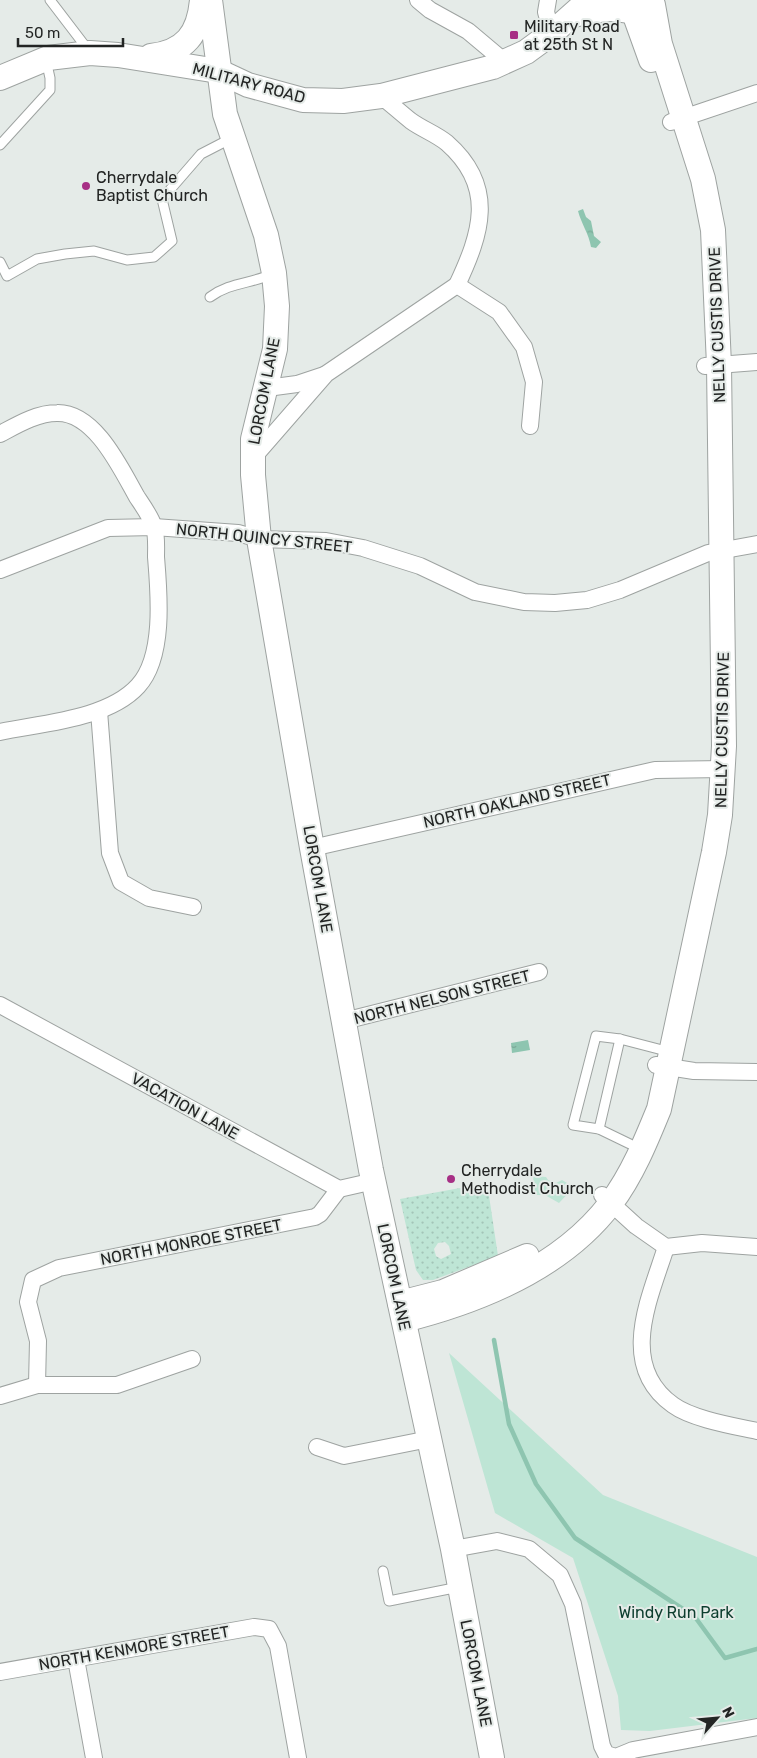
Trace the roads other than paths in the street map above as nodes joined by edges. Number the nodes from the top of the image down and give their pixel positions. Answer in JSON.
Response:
{"nodes":[{"id":1,"x":50,"y":0,"type":"edge"},
{"id":2,"x":202,"y":0,"type":"edge"},
{"id":3,"x":210,"y":0,"type":"edge"},
{"id":4,"x":418,"y":0,"type":"edge"},
{"id":5,"x":548,"y":0,"type":"edge"},
{"id":6,"x":640,"y":5,"type":"edge"},
{"id":7,"x":581,"y":7,"type":"edge"},
{"id":8,"x":552,"y":34,"type":"junction"},
{"id":9,"x":90,"y":53,"type":"junction"},
{"id":10,"x":129,"y":56,"type":"junction"},
{"id":11,"x":45,"y":60,"type":"junction"},
{"id":12,"x":505,"y":62,"type":"junction"},
{"id":13,"x":218,"y":71,"type":"junction"},
{"id":14,"x":0,"y":78,"type":"edge"},
{"id":15,"x":757,"y":93,"type":"edge"},
{"id":16,"x":382,"y":96,"type":"junction"},
{"id":17,"x":677,"y":120,"type":"junction"},
{"id":18,"x":232,"y":138,"type":"junction"},
{"id":19,"x":0,"y":146,"type":"edge"},
{"id":20,"x":0,"y":262,"type":"edge"},
{"id":21,"x":274,"y":273,"type":"junction"},
{"id":22,"x":457,"y":285,"type":"junction"},
{"id":23,"x":210,"y":297,"type":"dead end"},
{"id":24,"x":757,"y":362,"type":"edge"},
{"id":25,"x":712,"y":365,"type":"junction"},
{"id":26,"x":326,"y":374,"type":"junction"},
{"id":27,"x":267,"y":388,"type":"junction"},
{"id":28,"x":530,"y":426,"type":"dead end"},
{"id":29,"x":0,"y":434,"type":"edge"},
{"id":30,"x":252,"y":459,"type":"junction"},
{"id":31,"x":154,"y":527,"type":"junction"},
{"id":32,"x":259,"y":539,"type":"junction"},
{"id":33,"x":757,"y":544,"type":"edge"},
{"id":34,"x":715,"y":551,"type":"junction"},
{"id":35,"x":0,"y":570,"type":"edge"},
{"id":36,"x":99,"y":711,"type":"junction"},
{"id":37,"x":0,"y":732,"type":"edge"},
{"id":38,"x":716,"y":769,"type":"junction"},
{"id":39,"x":312,"y":848,"type":"junction"},
{"id":40,"x":193,"y":907,"type":"dead end"},
{"id":41,"x":539,"y":972,"type":"dead end"},
{"id":42,"x":0,"y":1005,"type":"edge"},
{"id":43,"x":344,"y":1022,"type":"junction"},
{"id":44,"x":620,"y":1040,"type":"junction"},
{"id":45,"x":664,"y":1058,"type":"junction"},
{"id":46,"x":757,"y":1072,"type":"edge"},
{"id":47,"x":599,"y":1129,"type":"junction"},
{"id":48,"x":630,"y":1144,"type":"junction"},
{"id":49,"x":374,"y":1181,"type":"junction"},
{"id":50,"x":339,"y":1189,"type":"junction"},
{"id":51,"x":607,"y":1199,"type":"junction"},
{"id":52,"x":666,"y":1247,"type":"junction"},
{"id":53,"x":757,"y":1247,"type":"edge"},
{"id":54,"x":402,"y":1312,"type":"junction"},
{"id":55,"x":192,"y":1359,"type":"dead end"},
{"id":56,"x":37,"y":1385,"type":"junction"},
{"id":57,"x":0,"y":1396,"type":"edge"},
{"id":58,"x":757,"y":1431,"type":"edge"},
{"id":59,"x":429,"y":1439,"type":"junction"},
{"id":60,"x":317,"y":1447,"type":"dead end"},
{"id":61,"x":453,"y":1549,"type":"junction"},
{"id":62,"x":383,"y":1570,"type":"dead end"},
{"id":63,"x":460,"y":1587,"type":"junction"},
{"id":64,"x":76,"y":1659,"type":"junction"},
{"id":65,"x":0,"y":1672,"type":"edge"},
{"id":66,"x":757,"y":1728,"type":"edge"},
{"id":67,"x":94,"y":1758,"type":"edge"},
{"id":68,"x":298,"y":1758,"type":"edge"},
{"id":69,"x":492,"y":1758,"type":"edge"}],
"edges":[{"from":1,"to":9,"type":"lane"},
{"from":2,"to":10,"type":"street"},
{"from":3,"to":13,"type":"street","name":"LORCOM LANE"},
{"from":4,"to":12,"type":"street"},
{"from":5,"to":8,"type":"street"},
{"from":6,"to":7,"type":"street","name":"MILITARY ROAD"},
{"from":6,"to":17,"type":"street","name":"NELLY CUSTIS DRIVE"},
{"from":7,"to":8,"type":"street","name":"MILITARY ROAD"},
{"from":8,"to":12,"type":"street","name":"MILITARY ROAD"},
{"from":9,"to":10,"type":"street","name":"MILITARY ROAD"},
{"from":9,"to":11,"type":"street","name":"MILITARY ROAD"},
{"from":10,"to":13,"type":"street","name":"MILITARY ROAD"},
{"from":11,"to":14,"type":"street","name":"MILITARY ROAD"},
{"from":11,"to":19,"type":"lane"},
{"from":12,"to":16,"type":"street","name":"MILITARY ROAD"},
{"from":13,"to":16,"type":"street","name":"MILITARY ROAD"},
{"from":13,"to":18,"type":"street","name":"LORCOM LANE"},
{"from":15,"to":17,"type":"street"},
{"from":16,"to":22,"type":"street"},
{"from":17,"to":25,"type":"street","name":"NELLY CUSTIS DRIVE"},
{"from":18,"to":20,"type":"lane"},
{"from":18,"to":21,"type":"street","name":"LORCOM LANE"},
{"from":21,"to":23,"type":"lane"},
{"from":21,"to":27,"type":"street","name":"LORCOM LANE"},
{"from":22,"to":26,"type":"street"},
{"from":22,"to":28,"type":"street"},
{"from":24,"to":25,"type":"street"},
{"from":25,"to":34,"type":"street","name":"NELLY CUSTIS DRIVE"},
{"from":26,"to":27,"type":"street"},
{"from":26,"to":30,"type":"street"},
{"from":27,"to":30,"type":"street","name":"LORCOM LANE"},
{"from":29,"to":31,"type":"street"},
{"from":30,"to":32,"type":"street","name":"LORCOM LANE"},
{"from":31,"to":32,"type":"street","name":"NORTH QUINCY STREET"},
{"from":31,"to":35,"type":"street","name":"NORTH QUINCY STREET"},
{"from":31,"to":36,"type":"street"},
{"from":32,"to":34,"type":"street","name":"NORTH QUINCY STREET"},
{"from":32,"to":39,"type":"street","name":"LORCOM LANE"},
{"from":33,"to":34,"type":"street","name":"NORTH QUINCY STREET"},
{"from":34,"to":38,"type":"street","name":"NELLY CUSTIS DRIVE"},
{"from":36,"to":37,"type":"street"},
{"from":36,"to":40,"type":"street"},
{"from":38,"to":39,"type":"street","name":"NORTH OAKLAND STREET"},
{"from":38,"to":45,"type":"street","name":"NELLY CUSTIS DRIVE"},
{"from":39,"to":43,"type":"street","name":"LORCOM LANE"},
{"from":41,"to":43,"type":"street","name":"NORTH NELSON STREET"},
{"from":42,"to":50,"type":"street","name":"VACATION LANE"},
{"from":43,"to":49,"type":"street","name":"LORCOM LANE"},
{"from":44,"to":45,"type":"lane"},
{"from":44,"to":47,"type":"lane"},
{"from":44,"to":47,"type":"lane"},
{"from":45,"to":46,"type":"street"},
{"from":45,"to":48,"type":"street","name":"NELLY CUSTIS DRIVE"},
{"from":45,"to":51,"type":"street","name":"NELLY CUSTIS DRIVE"},
{"from":47,"to":48,"type":"lane"},
{"from":48,"to":51,"type":"street","name":"NELLY CUSTIS DRIVE"},
{"from":49,"to":50,"type":"street"},
{"from":49,"to":54,"type":"street","name":"LORCOM LANE"},
{"from":50,"to":56,"type":"street","name":"NORTH MONROE STREET"},
{"from":51,"to":52,"type":"street"},
{"from":51,"to":54,"type":"street","name":"NELLY CUSTIS DRIVE"},
{"from":52,"to":53,"type":"street"},
{"from":52,"to":58,"type":"street"},
{"from":54,"to":59,"type":"street","name":"LORCOM LANE"},
{"from":55,"to":56,"type":"street"},
{"from":56,"to":57,"type":"street"},
{"from":59,"to":60,"type":"street"},
{"from":59,"to":61,"type":"street","name":"LORCOM LANE"},
{"from":61,"to":63,"type":"street","name":"LORCOM LANE"},
{"from":61,"to":66,"type":"street"},
{"from":62,"to":63,"type":"lane"},
{"from":63,"to":69,"type":"street","name":"LORCOM LANE"},
{"from":64,"to":65,"type":"street","name":"NORTH KENMORE STREET"},
{"from":64,"to":67,"type":"street"},
{"from":64,"to":68,"type":"street","name":"NORTH KENMORE STREET"}]}
